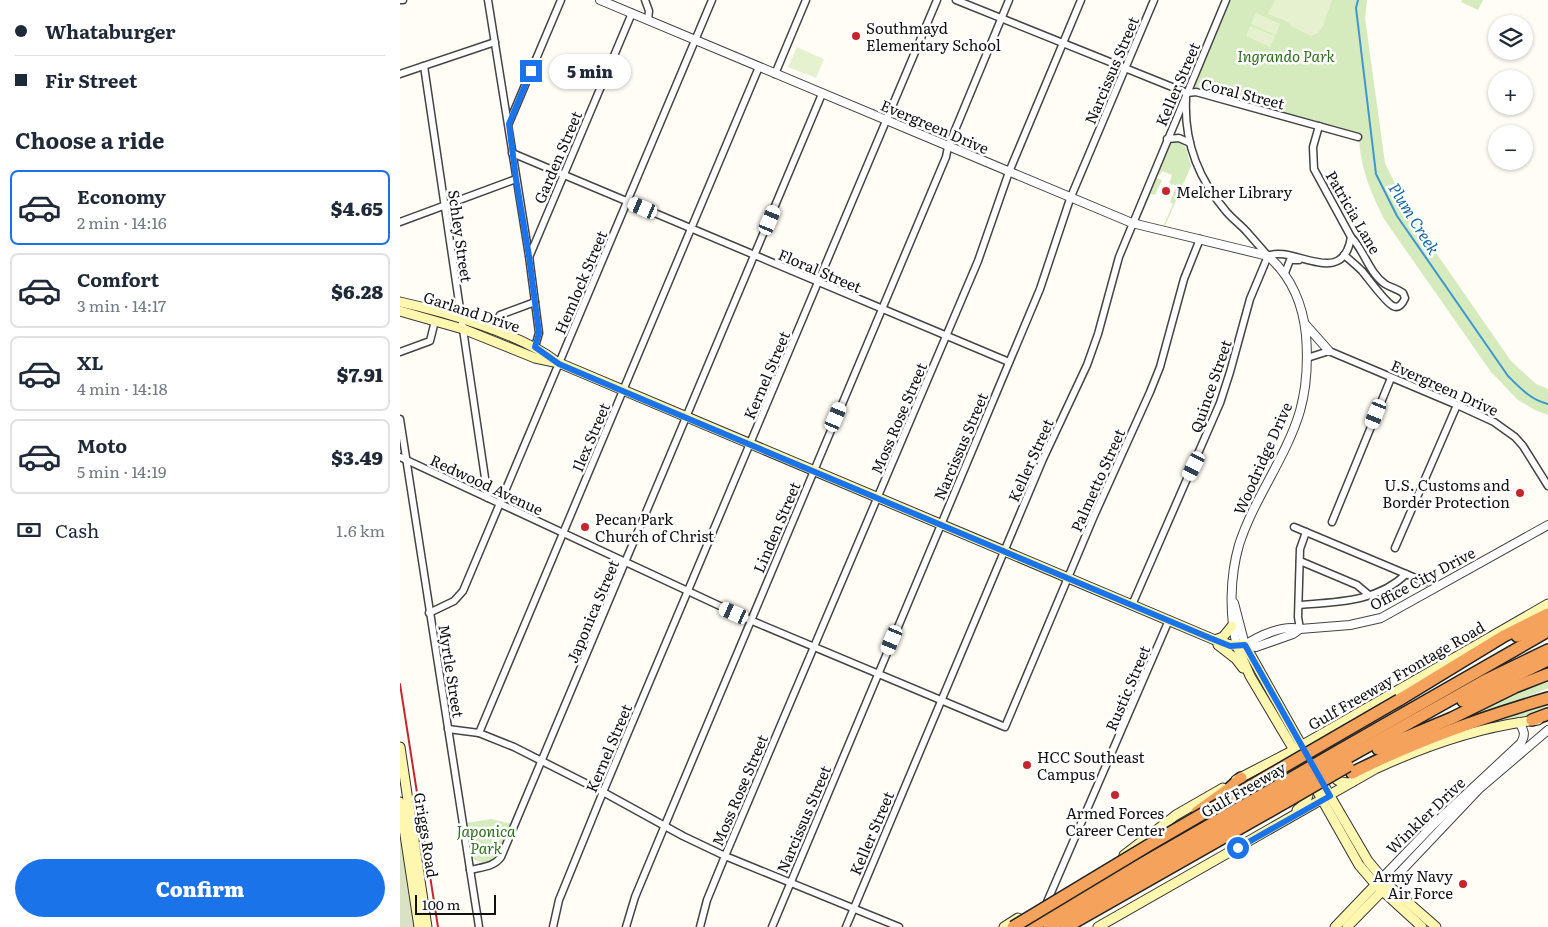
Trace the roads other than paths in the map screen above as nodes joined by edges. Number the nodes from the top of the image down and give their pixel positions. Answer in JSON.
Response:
{"nodes":[{"id":1,"x":488,"y":0,"type":"edge"},
{"id":2,"x":562,"y":0,"type":"edge"},
{"id":3,"x":600,"y":0,"type":"edge"},
{"id":4,"x":645,"y":0,"type":"edge"},
{"id":5,"x":712,"y":0,"type":"edge"},
{"id":6,"x":806,"y":0,"type":"edge"},
{"id":7,"x":937,"y":0,"type":"edge"},
{"id":8,"x":956,"y":0,"type":"edge"},
{"id":9,"x":1009,"y":0,"type":"edge"},
{"id":10,"x":1081,"y":0,"type":"edge"},
{"id":11,"x":1154,"y":0,"type":"edge"},
{"id":12,"x":1226,"y":0,"type":"edge"},
{"id":13,"x":632,"y":13,"type":"junction"},
{"id":14,"x":1001,"y":18,"type":"junction"},
{"id":15,"x":648,"y":20,"type":"junction"},
{"id":16,"x":695,"y":41,"type":"junction"},
{"id":17,"x":495,"y":42,"type":"junction"},
{"id":18,"x":1063,"y":43,"type":"junction"},
{"id":19,"x":424,"y":66,"type":"junction"},
{"id":20,"x":758,"y":67,"type":"junction"},
{"id":21,"x":1125,"y":68,"type":"junction"},
{"id":22,"x":400,"y":74,"type":"edge"},
{"id":23,"x":776,"y":74,"type":"junction"},
{"id":24,"x":1187,"y":93,"type":"junction"},
{"id":25,"x":822,"y":94,"type":"junction"},
{"id":26,"x":886,"y":121,"type":"junction"},
{"id":27,"x":509,"y":124,"type":"junction"},
{"id":28,"x":1319,"y":126,"type":"junction"},
{"id":29,"x":1358,"y":137,"type":"dead end"},
{"id":30,"x":1167,"y":139,"type":"junction"},
{"id":31,"x":1190,"y":143,"type":"junction"},
{"id":32,"x":948,"y":147,"type":"junction"},
{"id":33,"x":512,"y":153,"type":"junction"},
{"id":34,"x":1009,"y":172,"type":"junction"},
{"id":35,"x":563,"y":175,"type":"junction"},
{"id":36,"x":516,"y":179,"type":"junction"},
{"id":37,"x":1070,"y":198,"type":"junction"},
{"id":38,"x":627,"y":202,"type":"junction"},
{"id":39,"x":444,"y":207,"type":"junction"},
{"id":40,"x":400,"y":222,"type":"edge"},
{"id":41,"x":1132,"y":223,"type":"junction"},
{"id":42,"x":691,"y":228,"type":"junction"},
{"id":43,"x":1351,"y":237,"type":"junction"},
{"id":44,"x":1200,"y":239,"type":"junction"},
{"id":45,"x":1344,"y":255,"type":"junction"},
{"id":46,"x":529,"y":256,"type":"junction"},
{"id":47,"x":754,"y":256,"type":"junction"},
{"id":48,"x":1268,"y":256,"type":"junction"},
{"id":49,"x":1300,"y":260,"type":"junction"},
{"id":50,"x":1285,"y":273,"type":"junction"},
{"id":51,"x":818,"y":282,"type":"junction"},
{"id":52,"x":400,"y":302,"type":"edge"},
{"id":53,"x":535,"y":302,"type":"junction"},
{"id":54,"x":882,"y":309,"type":"junction"},
{"id":55,"x":400,"y":311,"type":"edge"},
{"id":56,"x":461,"y":320,"type":"junction"},
{"id":57,"x":435,"y":321,"type":"junction"},
{"id":58,"x":1305,"y":324,"type":"junction"},
{"id":59,"x":463,"y":329,"type":"junction"},
{"id":60,"x":492,"y":330,"type":"junction"},
{"id":61,"x":946,"y":336,"type":"junction"},
{"id":62,"x":535,"y":347,"type":"junction"},
{"id":63,"x":1329,"y":351,"type":"junction"},
{"id":64,"x":400,"y":352,"type":"edge"},
{"id":65,"x":1307,"y":358,"type":"junction"},
{"id":66,"x":1009,"y":362,"type":"junction"},
{"id":67,"x":559,"y":364,"type":"junction"},
{"id":68,"x":1391,"y":378,"type":"junction"},
{"id":69,"x":623,"y":391,"type":"junction"},
{"id":70,"x":1457,"y":405,"type":"junction"},
{"id":71,"x":686,"y":418,"type":"junction"},
{"id":72,"x":400,"y":419,"type":"edge"},
{"id":73,"x":750,"y":444,"type":"junction"},
{"id":74,"x":403,"y":458,"type":"edge"},
{"id":75,"x":814,"y":471,"type":"junction"},
{"id":76,"x":1548,"y":486,"type":"edge"},
{"id":77,"x":488,"y":498,"type":"junction"},
{"id":78,"x":877,"y":498,"type":"junction"},
{"id":79,"x":500,"y":504,"type":"junction"},
{"id":80,"x":1332,"y":522,"type":"dead end"},
{"id":81,"x":941,"y":524,"type":"junction"},
{"id":82,"x":1548,"y":524,"type":"edge"},
{"id":83,"x":1294,"y":527,"type":"dead end"},
{"id":84,"x":1306,"y":532,"type":"junction"},
{"id":85,"x":563,"y":533,"type":"junction"},
{"id":86,"x":1395,"y":548,"type":"dead end"},
{"id":87,"x":1004,"y":551,"type":"junction"},
{"id":88,"x":627,"y":561,"type":"junction"},
{"id":89,"x":1300,"y":561,"type":"junction"},
{"id":90,"x":1406,"y":574,"type":"junction"},
{"id":91,"x":1068,"y":578,"type":"junction"},
{"id":92,"x":1425,"y":582,"type":"dead end"},
{"id":93,"x":687,"y":591,"type":"junction"},
{"id":94,"x":1369,"y":595,"type":"junction"},
{"id":95,"x":1233,"y":601,"type":"junction"},
{"id":96,"x":1132,"y":604,"type":"junction"},
{"id":97,"x":1548,"y":604,"type":"edge"},
{"id":98,"x":1299,"y":605,"type":"junction"},
{"id":99,"x":430,"y":613,"type":"junction"},
{"id":100,"x":1548,"y":614,"type":"edge"},
{"id":101,"x":750,"y":620,"type":"junction"},
{"id":102,"x":1169,"y":620,"type":"junction"},
{"id":103,"x":1548,"y":625,"type":"edge"},
{"id":104,"x":1232,"y":626,"type":"junction"},
{"id":105,"x":1300,"y":629,"type":"junction"},
{"id":106,"x":1548,"y":631,"type":"edge"},
{"id":107,"x":1212,"y":639,"type":"junction"},
{"id":108,"x":1241,"y":645,"type":"junction"},
{"id":109,"x":814,"y":647,"type":"junction"},
{"id":110,"x":1486,"y":648,"type":"junction"},
{"id":111,"x":1548,"y":650,"type":"edge"},
{"id":112,"x":1548,"y":660,"type":"edge"},
{"id":113,"x":878,"y":673,"type":"junction"},
{"id":114,"x":1548,"y":674,"type":"edge"},
{"id":115,"x":1250,"y":676,"type":"junction"},
{"id":116,"x":1548,"y":698,"type":"edge"},
{"id":117,"x":941,"y":701,"type":"junction"},
{"id":118,"x":1548,"y":714,"type":"edge"},
{"id":119,"x":1548,"y":718,"type":"edge"},
{"id":120,"x":1348,"y":719,"type":"junction"},
{"id":121,"x":1532,"y":720,"type":"junction"},
{"id":122,"x":1519,"y":722,"type":"junction"},
{"id":123,"x":448,"y":729,"type":"junction"},
{"id":124,"x":1548,"y":730,"type":"edge"},
{"id":125,"x":479,"y":733,"type":"junction"},
{"id":126,"x":400,"y":747,"type":"edge"},
{"id":127,"x":1298,"y":747,"type":"junction"},
{"id":128,"x":1378,"y":748,"type":"junction"},
{"id":129,"x":542,"y":760,"type":"junction"},
{"id":130,"x":1349,"y":766,"type":"junction"},
{"id":131,"x":1262,"y":767,"type":"junction"},
{"id":132,"x":1241,"y":778,"type":"junction"},
{"id":133,"x":603,"y":792,"type":"junction"},
{"id":134,"x":1281,"y":794,"type":"junction"},
{"id":135,"x":1326,"y":799,"type":"junction"},
{"id":136,"x":400,"y":802,"type":"edge"},
{"id":137,"x":665,"y":825,"type":"junction"},
{"id":138,"x":1260,"y":835,"type":"junction"},
{"id":139,"x":725,"y":856,"type":"junction"},
{"id":140,"x":470,"y":870,"type":"junction"},
{"id":141,"x":790,"y":882,"type":"junction"},
{"id":142,"x":1382,"y":885,"type":"junction"},
{"id":143,"x":1105,"y":886,"type":"junction"},
{"id":144,"x":1047,"y":902,"type":"junction"},
{"id":145,"x":853,"y":908,"type":"junction"},
{"id":146,"x":419,"y":927,"type":"edge"},
{"id":147,"x":427,"y":927,"type":"edge"},
{"id":148,"x":479,"y":927,"type":"edge"},
{"id":149,"x":553,"y":927,"type":"edge"},
{"id":150,"x":626,"y":927,"type":"edge"},
{"id":151,"x":700,"y":927,"type":"edge"},
{"id":152,"x":772,"y":927,"type":"edge"},
{"id":153,"x":846,"y":927,"type":"edge"},
{"id":154,"x":898,"y":927,"type":"edge"},
{"id":155,"x":1004,"y":927,"type":"edge"},
{"id":156,"x":1013,"y":927,"type":"edge"},
{"id":157,"x":1031,"y":927,"type":"edge"},
{"id":158,"x":1049,"y":927,"type":"edge"},
{"id":159,"x":1066,"y":927,"type":"edge"},
{"id":160,"x":1098,"y":927,"type":"edge"},
{"id":161,"x":1335,"y":927,"type":"edge"},
{"id":162,"x":1347,"y":927,"type":"edge"},
{"id":163,"x":1422,"y":927,"type":"edge"},
{"id":164,"x":1436,"y":927,"type":"edge"}],
"edges":[{"from":1,"to":17,"type":"street"},
{"from":2,"to":27,"type":"street"},
{"from":3,"to":13,"type":"street","name":"Evergreen Drive"},
{"from":4,"to":15,"type":"street"},
{"from":5,"to":16,"type":"street","name":"Hemlock Street"},
{"from":6,"to":23,"type":"street"},
{"from":7,"to":26,"type":"street","name":"Kernel Street"},
{"from":8,"to":14,"type":"street","name":"Coral Street"},
{"from":9,"to":14,"type":"street","name":"Linden Street"},
{"from":10,"to":18,"type":"street","name":"Moss Rose Street"},
{"from":11,"to":21,"type":"street","name":"Narcissus Street"},
{"from":12,"to":24,"type":"street","name":"Keller Street"},
{"from":13,"to":15,"type":"street","name":"Evergreen Drive"},
{"from":13,"to":35,"type":"street","name":"Garden Street"},
{"from":14,"to":18,"type":"street","name":"Coral Street"},
{"from":14,"to":32,"type":"street","name":"Linden Street"},
{"from":15,"to":16,"type":"street","name":"Evergreen Drive"},
{"from":16,"to":20,"type":"street","name":"Evergreen Drive"},
{"from":16,"to":38,"type":"street","name":"Hemlock Street"},
{"from":17,"to":19,"type":"street"},
{"from":17,"to":27,"type":"street"},
{"from":18,"to":21,"type":"street","name":"Coral Street"},
{"from":18,"to":34,"type":"street","name":"Moss Rose Street"},
{"from":19,"to":22,"type":"street"},
{"from":19,"to":39,"type":"street","name":"Schley Street"},
{"from":20,"to":23,"type":"street","name":"Evergreen Drive"},
{"from":20,"to":42,"type":"street","name":"Ilex Street"},
{"from":21,"to":24,"type":"street","name":"Coral Street"},
{"from":21,"to":37,"type":"street","name":"Narcissus Street"},
{"from":23,"to":25,"type":"street","name":"Evergreen Drive"},
{"from":24,"to":28,"type":"street","name":"Coral Street"},
{"from":24,"to":30,"type":"street","name":"Keller Street"},
{"from":24,"to":31,"type":"street","name":"Woodridge Drive"},
{"from":25,"to":26,"type":"street","name":"Evergreen Drive"},
{"from":25,"to":47,"type":"street","name":"Japonica Street"},
{"from":26,"to":32,"type":"street","name":"Evergreen Drive"},
{"from":26,"to":51,"type":"street","name":"Kernel Street"},
{"from":27,"to":33,"type":"street"},
{"from":28,"to":29,"type":"street","name":"Coral Street"},
{"from":28,"to":43,"type":"street","name":"Patricia Lane"},
{"from":30,"to":31,"type":"street"},
{"from":30,"to":41,"type":"street","name":"Keller Street"},
{"from":31,"to":48,"type":"street","name":"Woodridge Drive"},
{"from":32,"to":34,"type":"street","name":"Evergreen Drive"},
{"from":32,"to":54,"type":"street","name":"Linden Street"},
{"from":33,"to":35,"type":"street","name":"Floral Street"},
{"from":33,"to":36,"type":"street"},
{"from":34,"to":37,"type":"street","name":"Evergreen Drive"},
{"from":34,"to":61,"type":"street","name":"Moss Rose Street"},
{"from":35,"to":38,"type":"street","name":"Floral Street"},
{"from":35,"to":46,"type":"street","name":"Garden Street"},
{"from":36,"to":39,"type":"street"},
{"from":36,"to":46,"type":"street"},
{"from":37,"to":41,"type":"street","name":"Evergreen Drive"},
{"from":37,"to":66,"type":"street","name":"Narcissus Street"},
{"from":38,"to":42,"type":"street","name":"Floral Street"},
{"from":38,"to":67,"type":"street","name":"Hemlock Street"},
{"from":39,"to":40,"type":"street"},
{"from":39,"to":56,"type":"street","name":"Schley Street"},
{"from":41,"to":44,"type":"street","name":"Evergreen Drive"},
{"from":41,"to":87,"type":"street","name":"Keller Street"},
{"from":42,"to":47,"type":"street","name":"Floral Street"},
{"from":42,"to":69,"type":"street","name":"Ilex Street"},
{"from":43,"to":45,"type":"street"},
{"from":43,"to":45,"type":"street","name":"Patricia Lane"},
{"from":44,"to":48,"type":"street","name":"Evergreen Drive"},
{"from":44,"to":91,"type":"street","name":"Palmetto Street"},
{"from":45,"to":49,"type":"street"},
{"from":46,"to":53,"type":"street"},
{"from":47,"to":51,"type":"street","name":"Floral Street"},
{"from":47,"to":71,"type":"street","name":"Japonica Street"},
{"from":48,"to":49,"type":"street"},
{"from":48,"to":50,"type":"street","name":"Woodridge Drive"},
{"from":48,"to":96,"type":"street","name":"Quince Street"},
{"from":49,"to":50,"type":"street"},
{"from":50,"to":58,"type":"street","name":"Woodridge Drive"},
{"from":51,"to":54,"type":"street","name":"Floral Street"},
{"from":51,"to":73,"type":"street","name":"Kernel Street"},
{"from":52,"to":56,"type":"main road","name":"Garland Drive"},
{"from":53,"to":60,"type":"street"},
{"from":53,"to":62,"type":"street"},
{"from":54,"to":61,"type":"street","name":"Floral Street"},
{"from":54,"to":75,"type":"street","name":"Linden Street"},
{"from":55,"to":57,"type":"main road","name":"Garland Drive"},
{"from":56,"to":59,"type":"street","name":"Schley Street"},
{"from":56,"to":60,"type":"main road","name":"Garland Drive"},
{"from":57,"to":59,"type":"main road","name":"Garland Drive"},
{"from":57,"to":64,"type":"street"},
{"from":58,"to":63,"type":"street"},
{"from":58,"to":65,"type":"street","name":"Woodridge Drive"},
{"from":59,"to":67,"type":"main road","name":"Garland Drive"},
{"from":59,"to":77,"type":"street","name":"Schley Street"},
{"from":60,"to":62,"type":"main road","name":"Garland Drive"},
{"from":61,"to":66,"type":"street","name":"Floral Street"},
{"from":61,"to":78,"type":"street","name":"Moss Rose Street"},
{"from":62,"to":67,"type":"main road","name":"Garland Drive"},
{"from":63,"to":65,"type":"street"},
{"from":63,"to":68,"type":"street","name":"Evergreen Drive"},
{"from":65,"to":95,"type":"street","name":"Woodridge Drive"},
{"from":66,"to":81,"type":"street","name":"Narcissus Street"},
{"from":67,"to":69,"type":"main road","name":"Garland Drive"},
{"from":67,"to":79,"type":"street","name":"Hemlock Street"},
{"from":68,"to":70,"type":"street","name":"Evergreen Drive"},
{"from":68,"to":80,"type":"street"},
{"from":69,"to":71,"type":"main road","name":"Garland Drive"},
{"from":69,"to":85,"type":"street","name":"Ilex Street"},
{"from":70,"to":76,"type":"street","name":"Evergreen Drive"},
{"from":70,"to":86,"type":"street"},
{"from":71,"to":73,"type":"main road","name":"Garland Drive"},
{"from":71,"to":88,"type":"street","name":"Japonica Street"},
{"from":72,"to":74,"type":"street","name":"Myrtle Street"},
{"from":73,"to":75,"type":"main road","name":"Garland Drive"},
{"from":73,"to":93,"type":"street","name":"Kernel Street"},
{"from":74,"to":77,"type":"street","name":"Redwood Avenue"},
{"from":74,"to":99,"type":"street","name":"Myrtle Street"},
{"from":75,"to":78,"type":"main road","name":"Garland Drive"},
{"from":75,"to":101,"type":"street","name":"Linden Street"},
{"from":77,"to":79,"type":"street","name":"Redwood Avenue"},
{"from":78,"to":81,"type":"main road","name":"Garland Drive"},
{"from":78,"to":109,"type":"street","name":"Moss Rose Street"},
{"from":79,"to":85,"type":"street","name":"Redwood Avenue"},
{"from":79,"to":99,"type":"street","name":"Hemlock Street"},
{"from":81,"to":87,"type":"main road","name":"Garland Drive"},
{"from":81,"to":113,"type":"street","name":"Narcissus Street"},
{"from":82,"to":105,"type":"street","name":"Office City Drive"},
{"from":83,"to":84,"type":"street"},
{"from":84,"to":89,"type":"street"},
{"from":84,"to":90,"type":"street"},
{"from":85,"to":88,"type":"street","name":"Redwood Avenue"},
{"from":85,"to":125,"type":"street","name":"Ilex Street"},
{"from":87,"to":91,"type":"main road","name":"Garland Drive"},
{"from":87,"to":117,"type":"street","name":"Keller Street"},
{"from":88,"to":93,"type":"street"},
{"from":88,"to":129,"type":"street","name":"Japonica Street"},
{"from":89,"to":94,"type":"street"},
{"from":89,"to":98,"type":"street"},
{"from":90,"to":92,"type":"street"},
{"from":90,"to":94,"type":"street"},
{"from":91,"to":96,"type":"main road","name":"Garland Drive"},
{"from":91,"to":117,"type":"street","name":"Palmetto Street"},
{"from":93,"to":101,"type":"street"},
{"from":93,"to":133,"type":"street","name":"Kernel Street"},
{"from":94,"to":98,"type":"street"},
{"from":95,"to":104,"type":"street","name":"Woodridge Drive"},
{"from":95,"to":108,"type":"street","name":"Woodridge Drive"},
{"from":96,"to":102,"type":"main road","name":"Garland Drive"},
{"from":97,"to":120,"type":"main road","name":"Gulf Freeway Frontage Road"},
{"from":98,"to":105,"type":"street"},
{"from":99,"to":123,"type":"street","name":"Myrtle Street"},
{"from":100,"to":110,"type":"highway"},
{"from":101,"to":109,"type":"street"},
{"from":101,"to":137,"type":"street","name":"Linden Street"},
{"from":102,"to":107,"type":"main road","name":"Garland Drive"},
{"from":102,"to":144,"type":"street","name":"Rustic Street"},
{"from":103,"to":110,"type":"highway"},
{"from":104,"to":107,"type":"main road"},
{"from":104,"to":108,"type":"street","name":"Woodridge Drive"},
{"from":105,"to":108,"type":"street","name":"Office City Drive"},
{"from":106,"to":130,"type":"highway","name":"Gulf Freeway"},
{"from":107,"to":108,"type":"main road","name":"Garland Drive"},
{"from":107,"to":115,"type":"main road"},
{"from":108,"to":115,"type":"main road","name":"Woodridge Drive"},
{"from":108,"to":127,"type":"main road","name":"Woodridge Drive"},
{"from":109,"to":113,"type":"street"},
{"from":109,"to":139,"type":"street","name":"Moss Rose Street"},
{"from":110,"to":156,"type":"highway","bridge":true},
{"from":111,"to":130,"type":"highway","name":"Gulf Freeway"},
{"from":112,"to":128,"type":"highway","name":"Gulf Freeway"},
{"from":113,"to":117,"type":"street"},
{"from":113,"to":141,"type":"street","name":"Narcissus Street"},
{"from":114,"to":128,"type":"highway"},
{"from":115,"to":127,"type":"main road","name":"Woodridge Drive"},
{"from":116,"to":130,"type":"highway"},
{"from":117,"to":145,"type":"street","name":"Keller Street"},
{"from":118,"to":121,"type":"highway"},
{"from":119,"to":121,"type":"main road"},
{"from":120,"to":127,"type":"main road","name":"Gulf Freeway Frontage Road"},
{"from":120,"to":130,"type":"main road"},
{"from":121,"to":122,"type":"main road"},
{"from":122,"to":130,"type":"main road"},
{"from":122,"to":142,"type":"street","name":"Winkler Drive"},
{"from":123,"to":125,"type":"street"},
{"from":123,"to":140,"type":"street","name":"Myrtle Street"},
{"from":124,"to":142,"type":"street","name":"Winkler Drive"},
{"from":125,"to":129,"type":"street"},
{"from":126,"to":147,"type":"main road","name":"Griggs Road"},
{"from":127,"to":131,"type":"main road","name":"Gulf Freeway Frontage Road"},
{"from":127,"to":135,"type":"main road","name":"Woodridge Drive"},
{"from":128,"to":130,"type":"highway","name":"Gulf Freeway"},
{"from":129,"to":133,"type":"street"},
{"from":129,"to":140,"type":"street","name":"Japonica Street"},
{"from":130,"to":134,"type":"highway","name":"Gulf Freeway","bridge":true},
{"from":130,"to":134,"type":"highway","name":"Gulf Freeway","bridge":true},
{"from":130,"to":135,"type":"main road"},
{"from":131,"to":132,"type":"main road","name":"Gulf Freeway Frontage Road"},
{"from":131,"to":138,"type":"main road"},
{"from":132,"to":143,"type":"highway"},
{"from":132,"to":144,"type":"main road","name":"Gulf Freeway Frontage Road"},
{"from":133,"to":137,"type":"street"},
{"from":133,"to":149,"type":"street","name":"Kernel Street"},
{"from":134,"to":143,"type":"highway","name":"Gulf Freeway"},
{"from":134,"to":158,"type":"highway","name":"Gulf Freeway"},
{"from":134,"to":159,"type":"highway","name":"Gulf Freeway"},
{"from":135,"to":138,"type":"main road"},
{"from":135,"to":142,"type":"main road","name":"Woodridge Drive"},
{"from":136,"to":146,"type":"main road","name":"Griggs Road"},
{"from":137,"to":139,"type":"street"},
{"from":137,"to":150,"type":"street","name":"Linden Street"},
{"from":138,"to":160,"type":"main road"},
{"from":139,"to":141,"type":"street"},
{"from":139,"to":151,"type":"street","name":"Moss Rose Street"},
{"from":140,"to":148,"type":"street","name":"Myrtle Street"},
{"from":141,"to":145,"type":"street"},
{"from":141,"to":152,"type":"street","name":"Narcissus Street"},
{"from":142,"to":161,"type":"main road","name":"Winkler Drive"},
{"from":142,"to":162,"type":"main road","name":"Winkler Drive"},
{"from":142,"to":163,"type":"main road","name":"Woodridge Drive"},
{"from":142,"to":164,"type":"main road","name":"Woodridge Drive"},
{"from":143,"to":157,"type":"highway","name":"Gulf Freeway"},
{"from":144,"to":155,"type":"main road","name":"Gulf Freeway Frontage Road"},
{"from":145,"to":153,"type":"street","name":"Keller Street"},
{"from":145,"to":154,"type":"street"}]}
